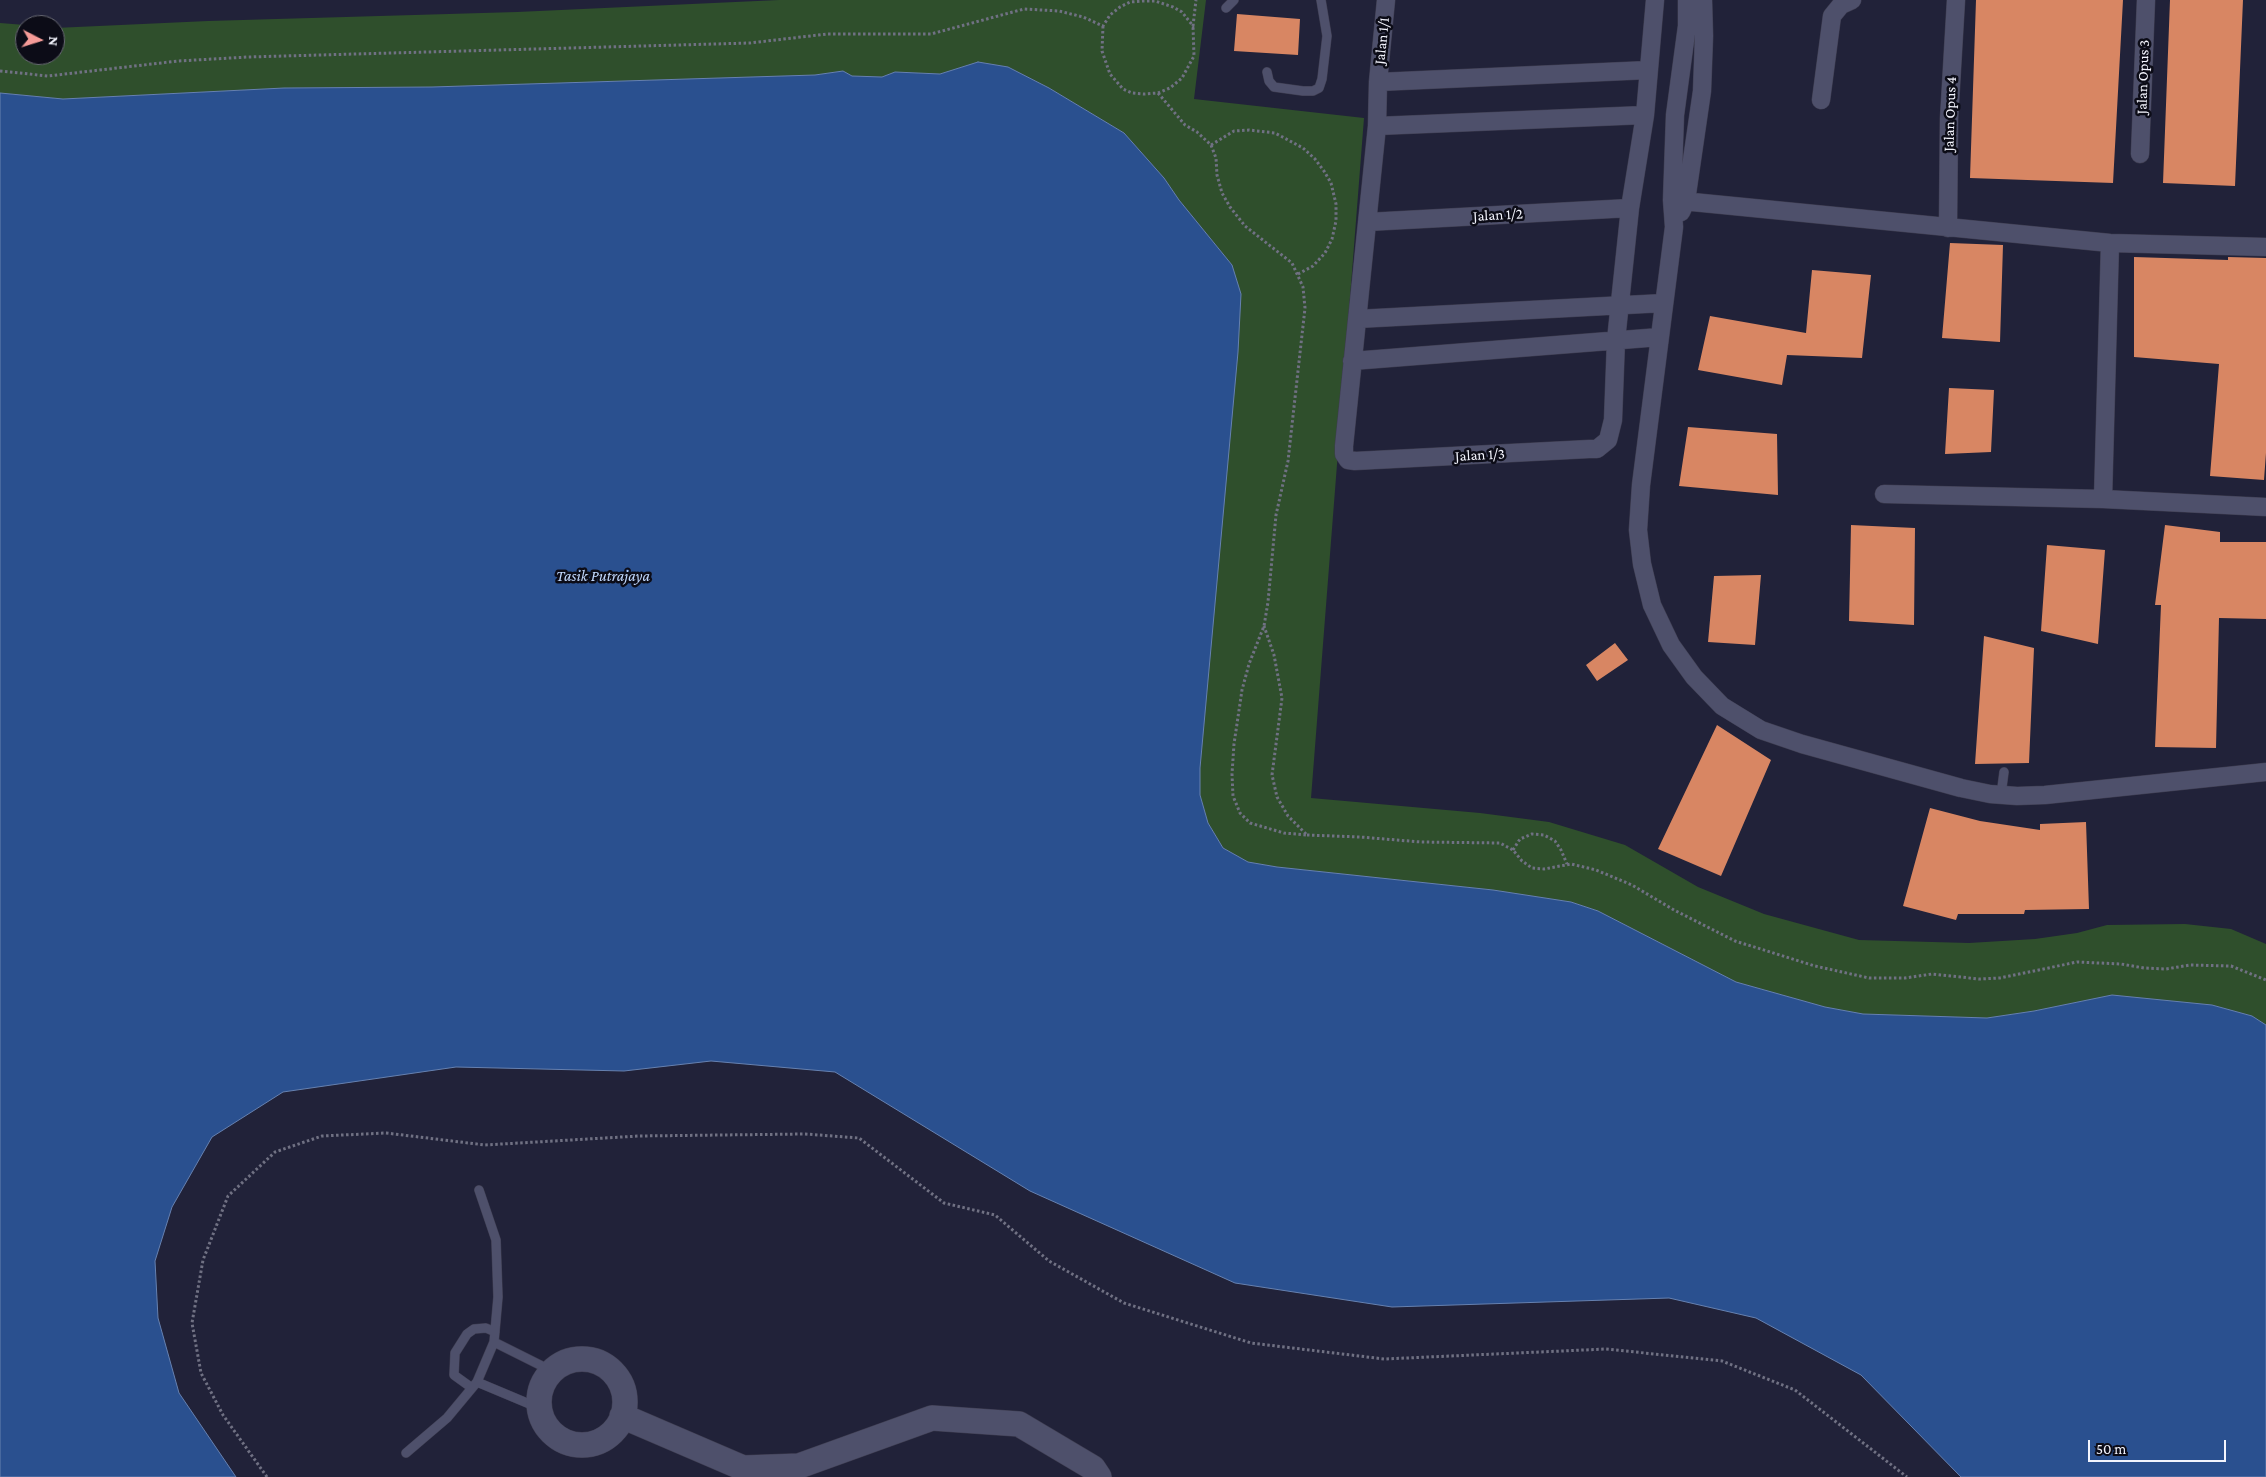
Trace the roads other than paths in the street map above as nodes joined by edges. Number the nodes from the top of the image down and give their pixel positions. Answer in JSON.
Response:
{"nodes":[{"id":1,"x":1234,"y":0,"type":"edge"},
{"id":2,"x":1321,"y":0,"type":"edge"},
{"id":3,"x":1386,"y":0,"type":"edge"},
{"id":4,"x":1656,"y":0,"type":"edge"},
{"id":5,"x":1687,"y":0,"type":"edge"},
{"id":6,"x":1703,"y":0,"type":"edge"},
{"id":7,"x":1852,"y":0,"type":"edge"},
{"id":8,"x":1956,"y":0,"type":"edge"},
{"id":9,"x":2146,"y":0,"type":"edge"},
{"id":10,"x":1226,"y":8,"type":"dead end"},
{"id":11,"x":1649,"y":70,"type":"junction"},
{"id":12,"x":1267,"y":72,"type":"dead end"},
{"id":13,"x":1378,"y":82,"type":"junction"},
{"id":14,"x":1821,"y":100,"type":"dead end"},
{"id":15,"x":1645,"y":115,"type":"junction"},
{"id":16,"x":1377,"y":126,"type":"junction"},
{"id":17,"x":1673,"y":149,"type":"junction"},
{"id":18,"x":1693,"y":151,"type":"junction"},
{"id":19,"x":2140,"y":154,"type":"dead end"},
{"id":20,"x":1679,"y":201,"type":"junction"},
{"id":21,"x":1630,"y":208,"type":"junction"},
{"id":22,"x":1367,"y":222,"type":"junction"},
{"id":23,"x":1948,"y":228,"type":"junction"},
{"id":24,"x":2110,"y":243,"type":"junction"},
{"id":25,"x":2266,"y":247,"type":"edge"},
{"id":26,"x":1664,"y":303,"type":"junction"},
{"id":27,"x":1621,"y":305,"type":"junction"},
{"id":28,"x":1357,"y":319,"type":"junction"},
{"id":29,"x":1660,"y":337,"type":"junction"},
{"id":30,"x":1616,"y":340,"type":"junction"},
{"id":31,"x":1352,"y":361,"type":"junction"},
{"id":32,"x":1884,"y":494,"type":"dead end"},
{"id":33,"x":2102,"y":499,"type":"junction"},
{"id":34,"x":2266,"y":506,"type":"edge"},
{"id":35,"x":2004,"y":772,"type":"dead end"},
{"id":36,"x":2266,"y":772,"type":"edge"},
{"id":37,"x":2001,"y":795,"type":"junction"},
{"id":38,"x":479,"y":1190,"type":"dead end"},
{"id":39,"x":495,"y":1332,"type":"junction"},
{"id":40,"x":494,"y":1342,"type":"junction"},
{"id":41,"x":552,"y":1371,"type":"junction"},
{"id":42,"x":474,"y":1385,"type":"junction"},
{"id":43,"x":539,"y":1408,"type":"junction"},
{"id":44,"x":622,"y":1416,"type":"junction"},
{"id":45,"x":406,"y":1453,"type":"dead end"},
{"id":46,"x":1099,"y":1477,"type":"edge"}],
"edges":[{"from":1,"to":10,"type":"lane"},
{"from":2,"to":12,"type":"lane"},
{"from":3,"to":13,"type":"street","name":"Jalan 1/1"},
{"from":4,"to":11,"type":"street"},
{"from":5,"to":17,"type":"street"},
{"from":6,"to":18,"type":"street"},
{"from":7,"to":14,"type":"street"},
{"from":8,"to":23,"type":"street","name":"Jalan Opus 4"},
{"from":9,"to":19,"type":"street","name":"Jalan Opus 3"},
{"from":11,"to":13,"type":"street"},
{"from":11,"to":15,"type":"street"},
{"from":13,"to":16,"type":"street","name":"Jalan 1/1"},
{"from":15,"to":16,"type":"street"},
{"from":15,"to":21,"type":"street"},
{"from":16,"to":22,"type":"street","name":"Jalan 1/1"},
{"from":17,"to":18,"type":"street"},
{"from":17,"to":20,"type":"street"},
{"from":18,"to":20,"type":"street"},
{"from":20,"to":23,"type":"street"},
{"from":20,"to":26,"type":"street"},
{"from":21,"to":22,"type":"street","name":"Jalan 1/2"},
{"from":21,"to":27,"type":"street"},
{"from":22,"to":28,"type":"street","name":"Jalan 1/1"},
{"from":23,"to":24,"type":"street"},
{"from":24,"to":25,"type":"street"},
{"from":24,"to":33,"type":"street"},
{"from":26,"to":27,"type":"street"},
{"from":26,"to":29,"type":"street"},
{"from":27,"to":28,"type":"street"},
{"from":27,"to":30,"type":"street"},
{"from":28,"to":31,"type":"street","name":"Jalan 1/1"},
{"from":29,"to":30,"type":"street"},
{"from":29,"to":37,"type":"street"},
{"from":30,"to":31,"type":"street"},
{"from":30,"to":31,"type":"street","name":"Jalan 1/3"},
{"from":32,"to":33,"type":"street"},
{"from":33,"to":34,"type":"street"},
{"from":35,"to":37,"type":"lane"},
{"from":36,"to":37,"type":"street"},
{"from":38,"to":39,"type":"lane"},
{"from":39,"to":40,"type":"lane"},
{"from":39,"to":42,"type":"lane"},
{"from":40,"to":41,"type":"lane"},
{"from":40,"to":42,"type":"lane"},
{"from":41,"to":43,"type":"street"},
{"from":41,"to":44,"type":"street"},
{"from":42,"to":43,"type":"lane"},
{"from":42,"to":45,"type":"lane"},
{"from":43,"to":44,"type":"street"},
{"from":44,"to":46,"type":"street"}]}
